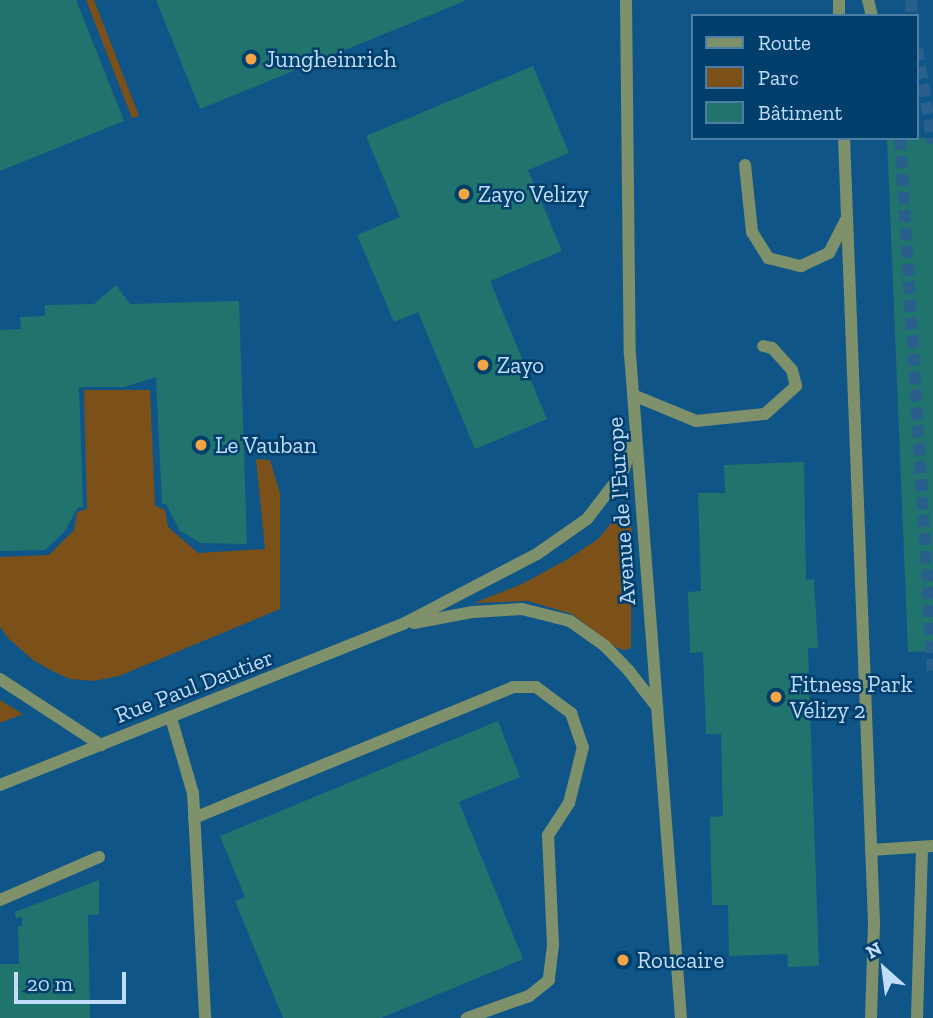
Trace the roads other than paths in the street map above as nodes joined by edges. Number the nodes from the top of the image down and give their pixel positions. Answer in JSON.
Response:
{"nodes":[{"id":1,"x":626,"y":0,"type":"edge"},
{"id":2,"x":845,"y":140,"type":"edge"},
{"id":3,"x":745,"y":165,"type":"dead end"},
{"id":4,"x":848,"y":216,"type":"junction"},
{"id":5,"x":764,"y":346,"type":"dead end"},
{"id":6,"x":633,"y":395,"type":"junction"},
{"id":7,"x":636,"y":434,"type":"junction"},
{"id":8,"x":403,"y":624,"type":"junction"},
{"id":9,"x":0,"y":680,"type":"edge"},
{"id":10,"x":657,"y":707,"type":"junction"},
{"id":11,"x":171,"y":718,"type":"junction"},
{"id":12,"x":101,"y":745,"type":"junction"},
{"id":13,"x":0,"y":785,"type":"edge"},
{"id":14,"x":194,"y":818,"type":"junction"},
{"id":15,"x":928,"y":847,"type":"edge"},
{"id":16,"x":871,"y":850,"type":"junction"},
{"id":17,"x":99,"y":857,"type":"dead end"},
{"id":18,"x":0,"y":900,"type":"edge"},
{"id":19,"x":205,"y":1018,"type":"edge"},
{"id":20,"x":467,"y":1018,"type":"edge"},
{"id":21,"x":681,"y":1018,"type":"edge"},
{"id":22,"x":870,"y":1018,"type":"edge"},
{"id":23,"x":917,"y":1018,"type":"edge"}],
"edges":[{"from":1,"to":6,"type":"street","name":"Avenue de l'Europe"},
{"from":2,"to":4,"type":"street"},
{"from":3,"to":4,"type":"street"},
{"from":4,"to":16,"type":"street"},
{"from":5,"to":6,"type":"street"},
{"from":6,"to":7,"type":"street","name":"Avenue de l'Europe"},
{"from":7,"to":8,"type":"street","name":"Rue Paul Dautier"},
{"from":7,"to":10,"type":"street","name":"Avenue de l'Europe"},
{"from":8,"to":10,"type":"street","name":"Rue Paul Dautier"},
{"from":8,"to":11,"type":"street","name":"Rue Paul Dautier"},
{"from":9,"to":12,"type":"street"},
{"from":10,"to":21,"type":"street","name":"Avenue de l'Europe"},
{"from":11,"to":12,"type":"street","name":"Rue Paul Dautier"},
{"from":11,"to":14,"type":"street"},
{"from":12,"to":13,"type":"street","name":"Rue Paul Dautier"},
{"from":14,"to":19,"type":"street"},
{"from":14,"to":20,"type":"street"},
{"from":15,"to":16,"type":"street"},
{"from":15,"to":23,"type":"street"},
{"from":16,"to":22,"type":"street"},
{"from":17,"to":18,"type":"street"}]}
